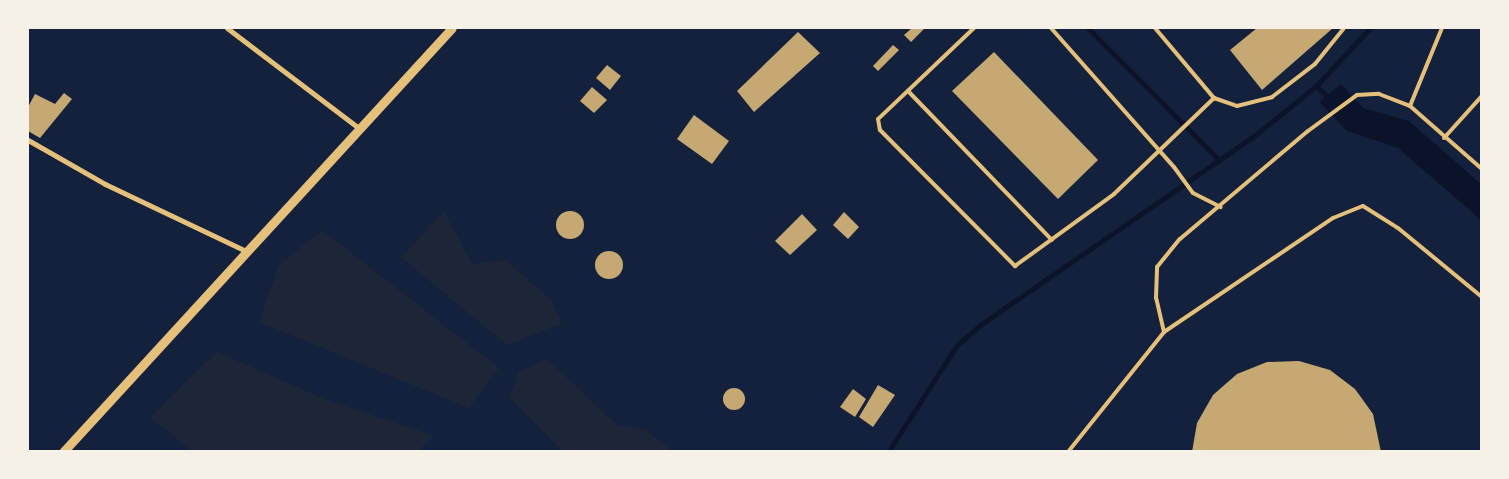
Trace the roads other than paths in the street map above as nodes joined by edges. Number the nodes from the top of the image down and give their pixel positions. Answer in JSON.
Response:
{"nodes":[{"id":1,"x":228,"y":28,"type":"edge"},
{"id":2,"x":452,"y":28,"type":"edge"},
{"id":3,"x":974,"y":28,"type":"edge"},
{"id":4,"x":1051,"y":28,"type":"edge"},
{"id":5,"x":1155,"y":28,"type":"edge"},
{"id":6,"x":1344,"y":28,"type":"edge"},
{"id":7,"x":1442,"y":28,"type":"edge"},
{"id":8,"x":908,"y":91,"type":"junction"},
{"id":9,"x":1482,"y":96,"type":"edge"},
{"id":10,"x":1214,"y":98,"type":"junction"},
{"id":11,"x":1410,"y":106,"type":"junction"},
{"id":12,"x":360,"y":129,"type":"junction"},
{"id":13,"x":1444,"y":138,"type":"junction"},
{"id":14,"x":28,"y":140,"type":"edge"},
{"id":15,"x":1159,"y":150,"type":"junction"},
{"id":16,"x":1482,"y":169,"type":"edge"},
{"id":17,"x":1221,"y":207,"type":"junction"},
{"id":18,"x":1052,"y":240,"type":"junction"},
{"id":19,"x":246,"y":251,"type":"junction"},
{"id":20,"x":1482,"y":297,"type":"edge"},
{"id":21,"x":1164,"y":332,"type":"junction"},
{"id":22,"x":63,"y":452,"type":"edge"},
{"id":23,"x":1068,"y":452,"type":"edge"}],
"edges":[{"from":1,"to":12,"type":"street"},
{"from":2,"to":12,"type":"street"},
{"from":3,"to":8,"type":"lane"},
{"from":4,"to":15,"type":"lane"},
{"from":5,"to":10,"type":"lane"},
{"from":6,"to":10,"type":"lane"},
{"from":7,"to":11,"type":"lane"},
{"from":8,"to":18,"type":"lane"},
{"from":8,"to":18,"type":"lane"},
{"from":9,"to":13,"type":"lane"},
{"from":10,"to":15,"type":"lane"},
{"from":11,"to":13,"type":"lane"},
{"from":11,"to":17,"type":"lane"},
{"from":12,"to":19,"type":"street"},
{"from":13,"to":16,"type":"lane"},
{"from":14,"to":19,"type":"street"},
{"from":15,"to":17,"type":"lane"},
{"from":15,"to":18,"type":"lane"},
{"from":17,"to":21,"type":"lane"},
{"from":19,"to":22,"type":"street"},
{"from":20,"to":21,"type":"lane"},
{"from":21,"to":23,"type":"lane"}]}
